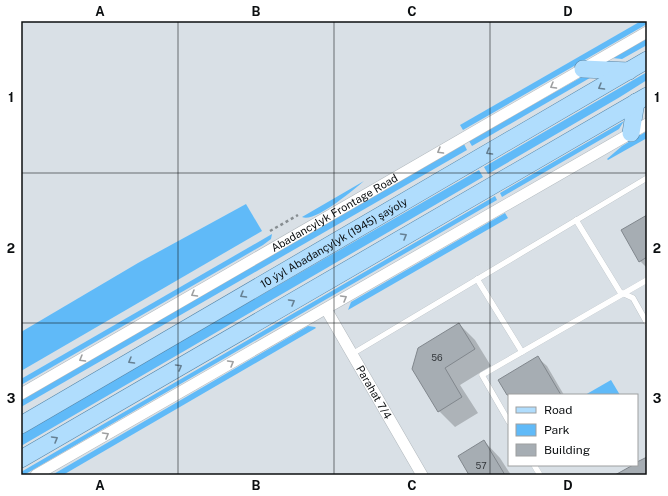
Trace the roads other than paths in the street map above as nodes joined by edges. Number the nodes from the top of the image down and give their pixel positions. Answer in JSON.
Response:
{"nodes":[{"id":1,"x":647,"y":32,"type":"edge"},
{"id":2,"x":647,"y":60,"type":"edge"},
{"id":3,"x":583,"y":69,"type":"junction"},
{"id":4,"x":629,"y":71,"type":"junction"},
{"id":5,"x":642,"y":99,"type":"edge"},
{"id":6,"x":647,"y":124,"type":"edge"},
{"id":7,"x":631,"y":133,"type":"junction"},
{"id":8,"x":647,"y":178,"type":"edge"},
{"id":9,"x":576,"y":220,"type":"junction"},
{"id":10,"x":478,"y":279,"type":"junction"},
{"id":11,"x":647,"y":280,"type":"edge"},
{"id":12,"x":623,"y":294,"type":"junction"},
{"id":13,"x":326,"y":309,"type":"junction"},
{"id":14,"x":647,"y":322,"type":"edge"},
{"id":15,"x":522,"y":352,"type":"junction"},
{"id":16,"x":352,"y":354,"type":"junction"},
{"id":17,"x":21,"y":394,"type":"edge"},
{"id":18,"x":508,"y":420,"type":"edge"},
{"id":19,"x":21,"y":425,"type":"edge"},
{"id":20,"x":21,"y":459,"type":"edge"},
{"id":21,"x":535,"y":466,"type":"edge"},
{"id":22,"x":36,"y":475,"type":"edge"},
{"id":23,"x":422,"y":475,"type":"edge"},
{"id":24,"x":540,"y":475,"type":"edge"}],
"edges":[{"from":1,"to":3,"type":"street","name":"Abadancylyk Frontage Road"},
{"from":2,"to":4,"type":"main road","name":"10 ýyl Abadançylyk (1945) şaýoly"},
{"from":3,"to":4,"type":"main road"},
{"from":3,"to":17,"type":"street","name":"Abadancylyk Frontage Road","one_way":true},
{"from":4,"to":19,"type":"main road","name":"10 ýyl Abadançylyk (1945) şaýoly","one_way":true},
{"from":5,"to":7,"type":"main road"},
{"from":20,"to":5,"type":"main road","one_way":true},
{"from":6,"to":7,"type":"street"},
{"from":13,"to":7,"type":"street","one_way":true},
{"from":8,"to":9,"type":"lane"},
{"from":9,"to":10,"type":"lane"},
{"from":9,"to":12,"type":"lane"},
{"from":10,"to":15,"type":"lane"},
{"from":10,"to":16,"type":"lane"},
{"from":11,"to":12,"type":"lane"},
{"from":12,"to":14,"type":"lane"},
{"from":12,"to":15,"type":"lane"},
{"from":13,"to":16,"type":"street","name":"Parahat 7/4"},
{"from":22,"to":13,"type":"street","one_way":true},
{"from":15,"to":18,"type":"lane"},
{"from":16,"to":23,"type":"street","name":"Parahat 7/4"},
{"from":21,"to":24,"type":"lane"}]}
